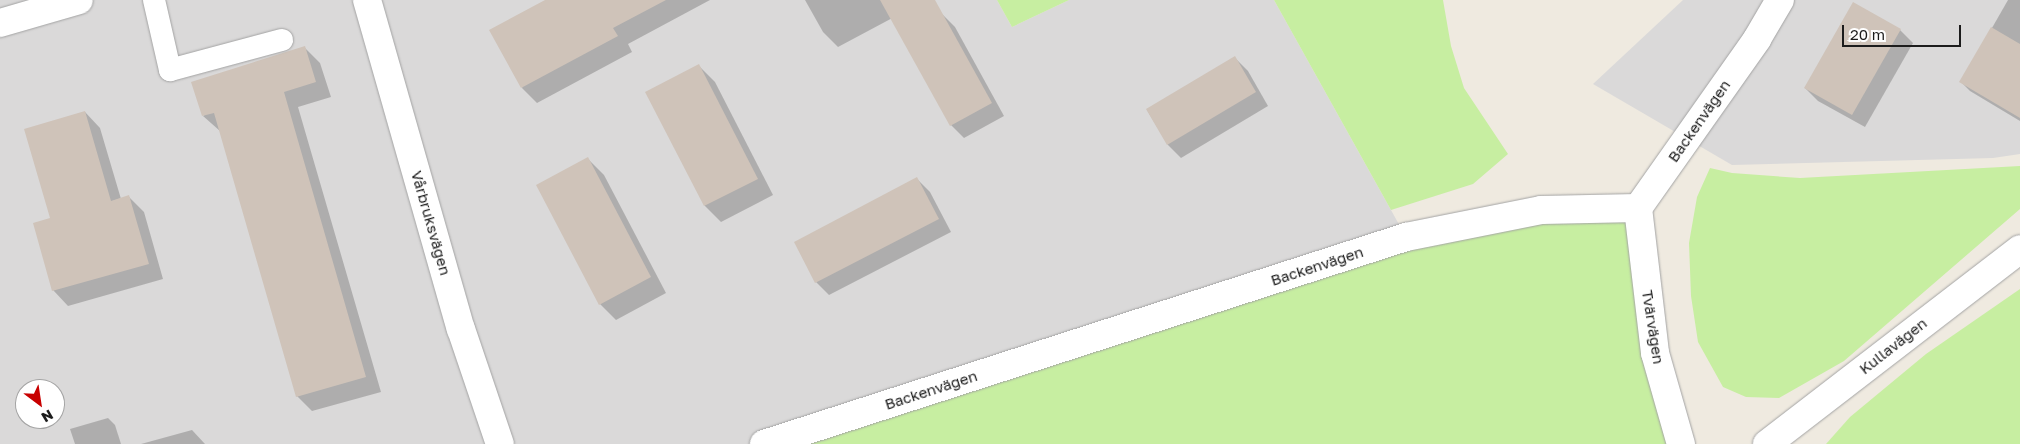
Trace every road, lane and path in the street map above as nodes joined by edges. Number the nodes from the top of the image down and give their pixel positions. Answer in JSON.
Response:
{"nodes":[{"id":1,"x":79,"y":0,"type":"edge"},
{"id":2,"x":154,"y":0,"type":"edge"},
{"id":3,"x":367,"y":0,"type":"edge"},
{"id":4,"x":1780,"y":0,"type":"edge"},
{"id":5,"x":0,"y":23,"type":"edge"},
{"id":6,"x":282,"y":40,"type":"dead end"},
{"id":7,"x":1638,"y":208,"type":"junction"},
{"id":8,"x":2020,"y":248,"type":"edge"},
{"id":9,"x":500,"y":444,"type":"edge"},
{"id":10,"x":764,"y":444,"type":"edge"},
{"id":11,"x":1681,"y":444,"type":"edge"},
{"id":12,"x":1767,"y":444,"type":"edge"}],
"edges":[{"from":1,"to":5,"type":"street"},
{"from":2,"to":6,"type":"lane"},
{"from":3,"to":9,"type":"street","name":"Vårbruksvägen"},
{"from":4,"to":7,"type":"street","name":"Backenvägen"},
{"from":7,"to":10,"type":"street","name":"Backenvägen"},
{"from":7,"to":11,"type":"street","name":"Tvärvägen"},
{"from":8,"to":12,"type":"street","name":"Kullavägen"}]}
